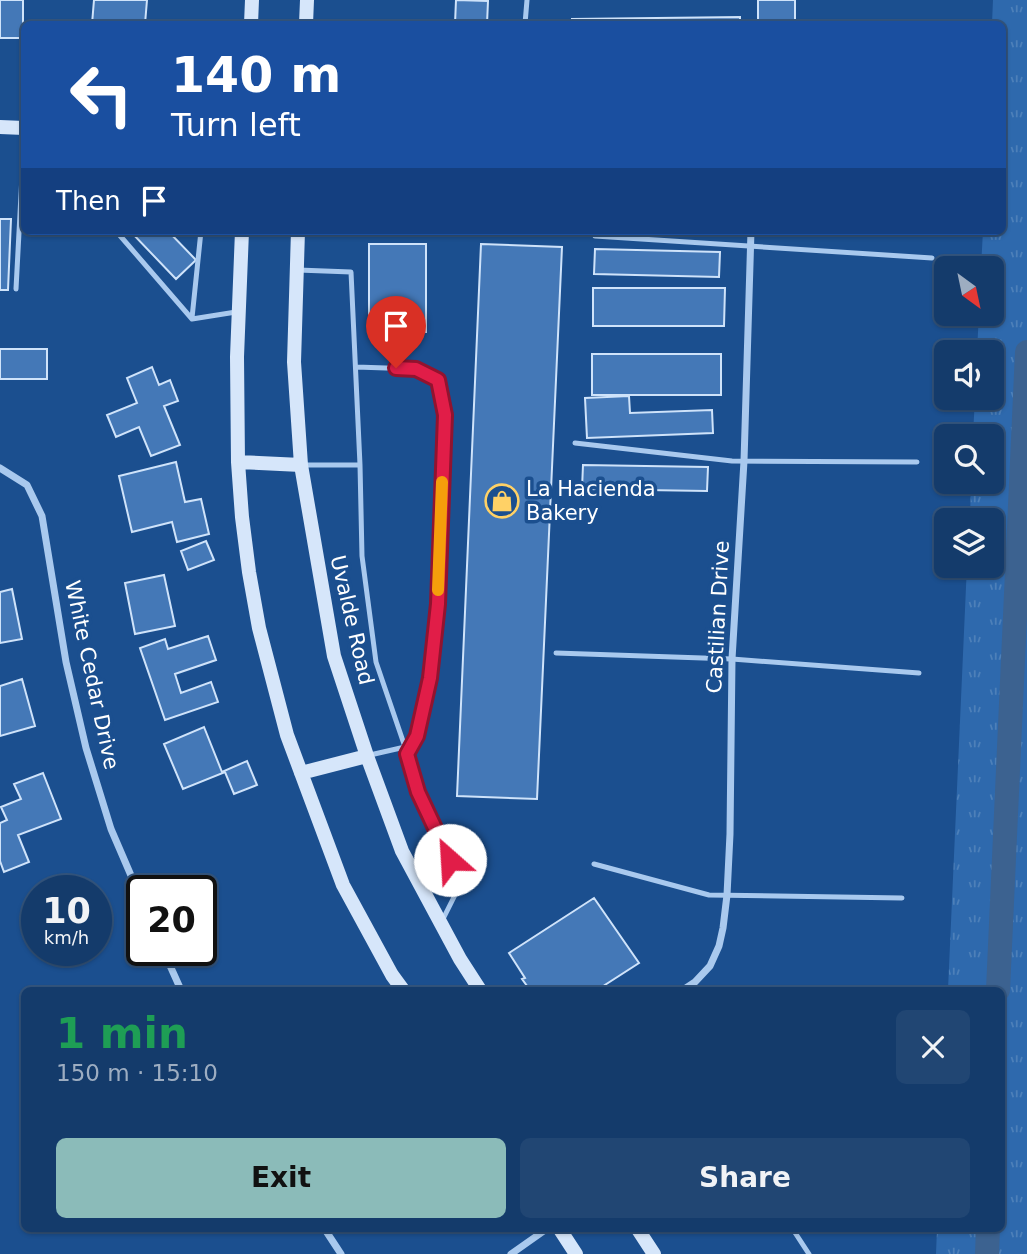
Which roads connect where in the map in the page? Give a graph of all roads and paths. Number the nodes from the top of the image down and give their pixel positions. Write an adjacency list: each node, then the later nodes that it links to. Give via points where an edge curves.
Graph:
1 (252, 0): 4 (main road)
2 (307, 0): 5 (main road)
3 (527, 0): 6 (lane)
4 (251, 21)
5 (306, 21)
6 (526, 21)
7 (0, 127): 8 (main road)
8 (21, 128)
9 (21, 195): 19 (lane)
10 (119, 235): 21 (lane)
11 (201, 235): 21 (lane)
12 (242, 235): 20 (main road)
13 (298, 235): 18 (main road, Uvalde Road)
14 (751, 235): 16 (street, Castilian Drive)
15 (595, 236): 16 (lane)
16 (751, 246): 17 (lane); 24 (street, Castilian Drive)
17 (932, 258)
18 (296, 270): 22 (lane, via 351,271); 27 (main road, Uvalde Road, via 294,362)
19 (16, 289)
20 (239, 312): 21 (lane); 25 (main road)
21 (192, 319)
22 (356, 367): 28 (lane); 34 (lane, via 416,369 438,380 445,415 438,604 430,678 417,736)
23 (575, 443): 24 (lane)
24 (744, 461): 26 (lane); 31 (street, Castilian Drive)
25 (238, 462): 27 (main road); 36 (main road, via 259,628)
26 (917, 462)
27 (301, 465): 28 (lane); 35 (main road, Uvalde Road, via 334,656)
28 (360, 465): 33 (lane, via 362,556 376,662)
29 (0, 468): 38 (street, White Cedar Drive, via 27,485 42,516 66,662 86,748)
30 (556, 653): 31 (lane)
31 (732, 659): 32 (lane); 39 (street, Castilian Drive)
32 (919, 673)
33 (405, 747): 34 (lane); 35 (lane)
34 (407, 754): 41 (lane, via 418,792 461,883)
35 (367, 756): 36 (main road); 41 (main road, Uvalde Road, via 402,851)
36 (301, 773): 44 (main road, via 343,885)
37 (594, 864): 39 (lane, via 709,895)
38 (131, 875)
39 (727, 895): 40 (lane); 46 (street, Castilian Drive, via 719,946 710,966)
40 (902, 898)
41 (441, 924): 45 (main road, Uvalde Road)
42 (170, 966): 43 (street)
43 (180, 987)
44 (401, 987)
45 (478, 987)
46 (688, 987)
47 (327, 1232): 52 (street)
48 (542, 1232): 53 (street)
49 (562, 1232): 54 (main road)
50 (640, 1232): 55 (main road)
51 (795, 1232): 56 (lane)
52 (341, 1254)
53 (511, 1254)
54 (576, 1254)
55 (654, 1254)
56 (809, 1254)

